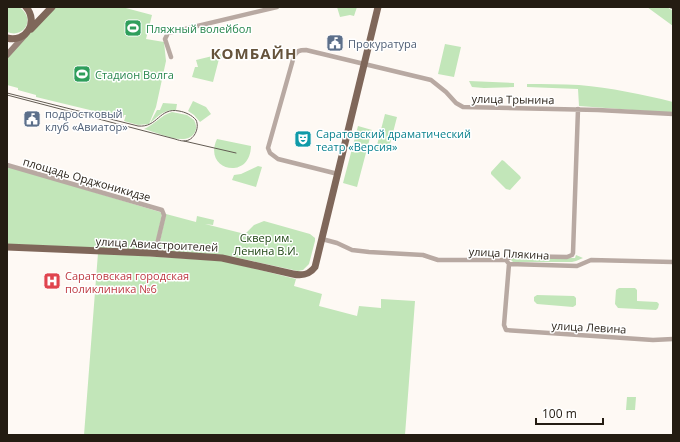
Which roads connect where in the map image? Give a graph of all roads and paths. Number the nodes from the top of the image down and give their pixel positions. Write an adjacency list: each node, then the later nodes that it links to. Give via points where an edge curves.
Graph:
1 (26, 7): 5 (main road, via 32,20)
2 (52, 7): 5 (main road)
3 (277, 7): 8 (street, via 168,33 165,39)
4 (378, 7): 9 (main road)
5 (26, 33): 6 (main road, via 16,38); 7 (main road)
6 (7, 38)
7 (7, 54)
8 (171, 57)
9 (364, 64): 10 (street, улица Трынина, via 431,80 456,104 463,107); 13 (main road); 13 (street, улица Трынина, via 306,50 298,51 294,56 268,148 278,159)
10 (578, 109): 11 (street, улица Трынина); 17 (street, via 573,253 567,257 512,256)
11 (673, 114)
12 (7, 165): 16 (street, площадь Орджоникидзе, via 162,210 164,215)
13 (338, 174): 14 (main road)
14 (322, 239): 16 (main road, улица Авиастроителей, via 314,267 305,275 222,258); 17 (street, улица Плякина, via 352,250 423,255 438,260)
15 (7, 247): 16 (main road, улица Авиастроителей)
16 (155, 254)
17 (507, 262): 18 (street, улица Плякина, via 577,266 591,260); 19 (street, улица Левина, via 504,325 509,331)
18 (673, 262)
19 (673, 339)

